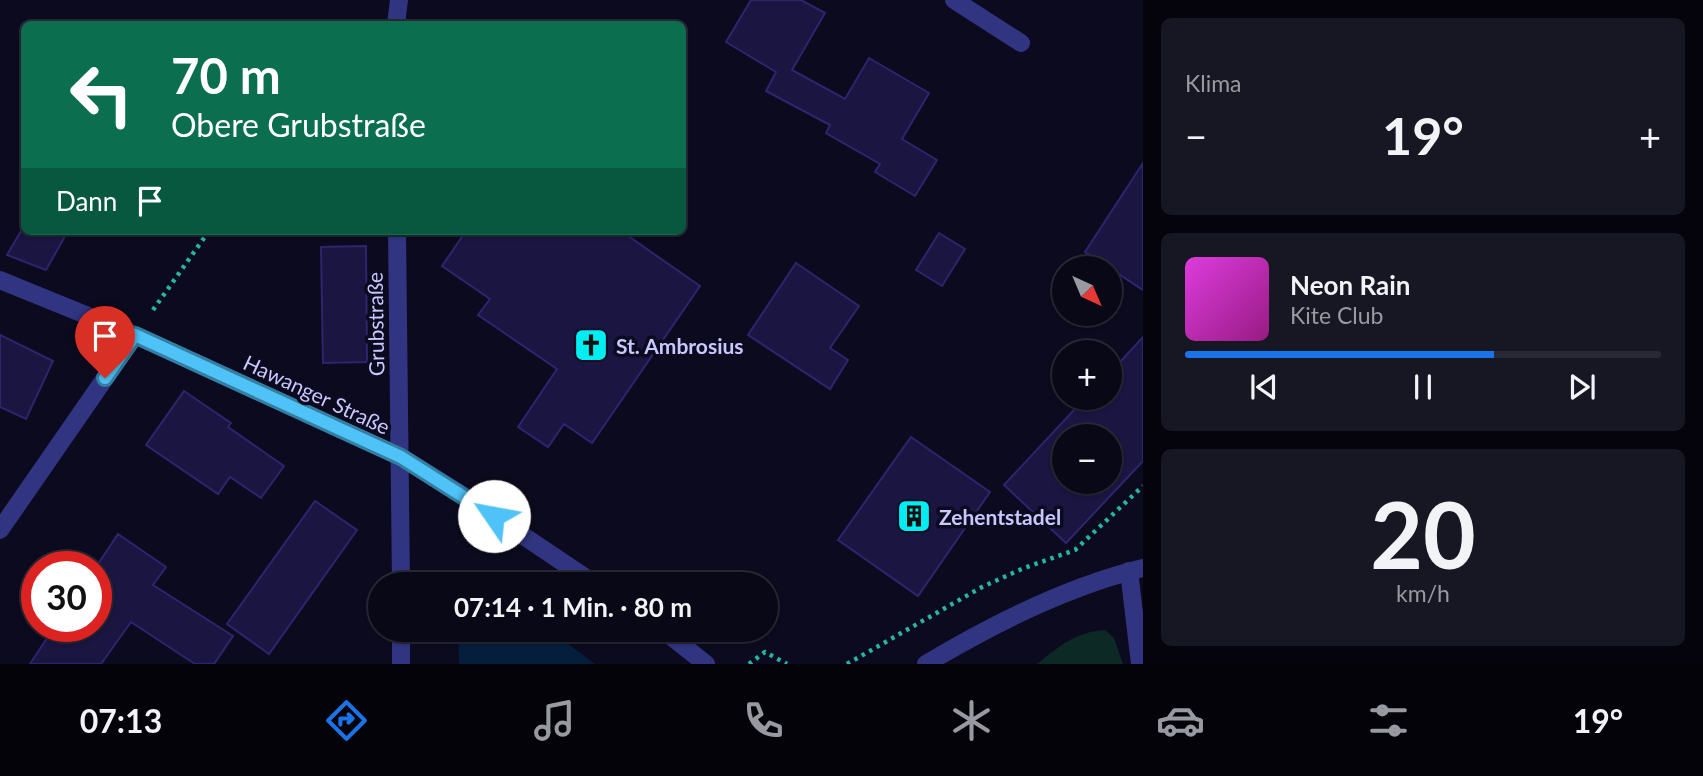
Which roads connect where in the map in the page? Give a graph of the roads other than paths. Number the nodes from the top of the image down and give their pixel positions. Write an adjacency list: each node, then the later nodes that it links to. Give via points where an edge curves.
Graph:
1 (398, 0): 3 (street)
2 (954, 0): 4 (street)
3 (396, 21)
4 (1021, 43)
5 (397, 235): 8 (street, Grubstraße)
6 (0, 280): 7 (street, Hawanger Straße)
7 (135, 335): 8 (street, Hawanger Straße); 9 (street)
8 (401, 457): 11 (street, Grubstraße); 12 (street, Hawanger Straße)
9 (0, 530)
10 (1136, 569): 17 (street, via 1037,606); 18 (street)
11 (401, 572)
12 (577, 572)
13 (401, 642): 15 (street)
14 (678, 642): 16 (street)
15 (401, 664)
16 (706, 664)
17 (926, 664)
18 (1140, 664)

